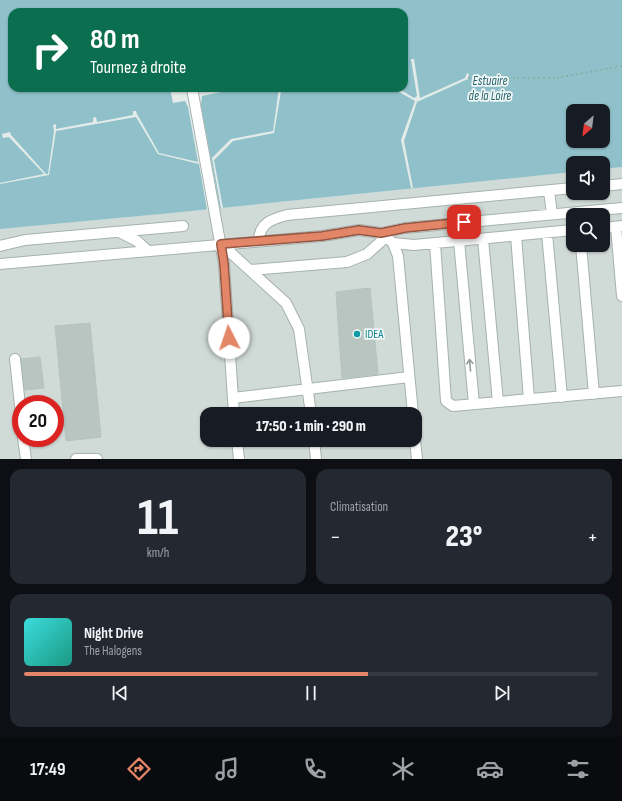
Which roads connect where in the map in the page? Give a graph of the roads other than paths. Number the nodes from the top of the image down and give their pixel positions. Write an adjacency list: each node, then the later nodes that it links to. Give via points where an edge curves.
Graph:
1 (193, 92): 19 (lane)
2 (622, 184): 3 (lane)
3 (610, 185)
4 (566, 189): 5 (lane)
5 (549, 191): 7 (lane); 16 (lane, via 287,215 272,219 264,226 259,234)
6 (622, 208): 7 (lane)
7 (552, 214): 14 (lane, via 405,228)
8 (183, 226): 11 (lane)
9 (619, 226): 25 (lane)
10 (566, 231): 12 (lane)
11 (119, 232): 20 (lane, via 25,240); 21 (lane, via 137,241)
12 (547, 233): 13 (lane); 32 (lane)
13 (516, 236): 15 (lane); 34 (lane)
14 (386, 238): 16 (lane, via 359,230); 18 (lane, via 414,245); 24 (lane, via 367,254 347,262); 27 (lane, via 398,256)
15 (483, 238): 17 (lane); 35 (lane)
16 (259, 241): 19 (lane)
17 (460, 241): 18 (lane); 36 (lane, one-way to 17)
18 (435, 243): 36 (lane, via 446,401 453,406)
19 (221, 244): 21 (lane); 24 (lane); 33 (lane)
20 (0, 246)
21 (148, 251): 23 (lane)
22 (582, 252): 30 (lane)
23 (0, 264)
24 (250, 270): 28 (lane, via 286,303 299,329)
25 (622, 296)
26 (15, 359): 31 (lane)
27 (409, 377): 28 (lane); 39 (lane)
28 (308, 389): 33 (lane); 38 (lane)
29 (622, 392): 30 (lane)
30 (594, 394): 32 (lane)
31 (19, 395)
32 (562, 397): 34 (lane)
33 (233, 398): 37 (lane)
34 (529, 399): 35 (lane)
35 (498, 402): 36 (lane)
36 (474, 404)
37 (234, 407)
38 (310, 407)
39 (411, 407)
40 (24, 447): 44 (lane)
41 (237, 447): 47 (lane)
42 (315, 447): 48 (lane)
43 (416, 447): 49 (lane)
44 (26, 459)
45 (76, 459): 46 (lane)
46 (98, 459)
47 (238, 459)
48 (316, 459)
49 (417, 459)

